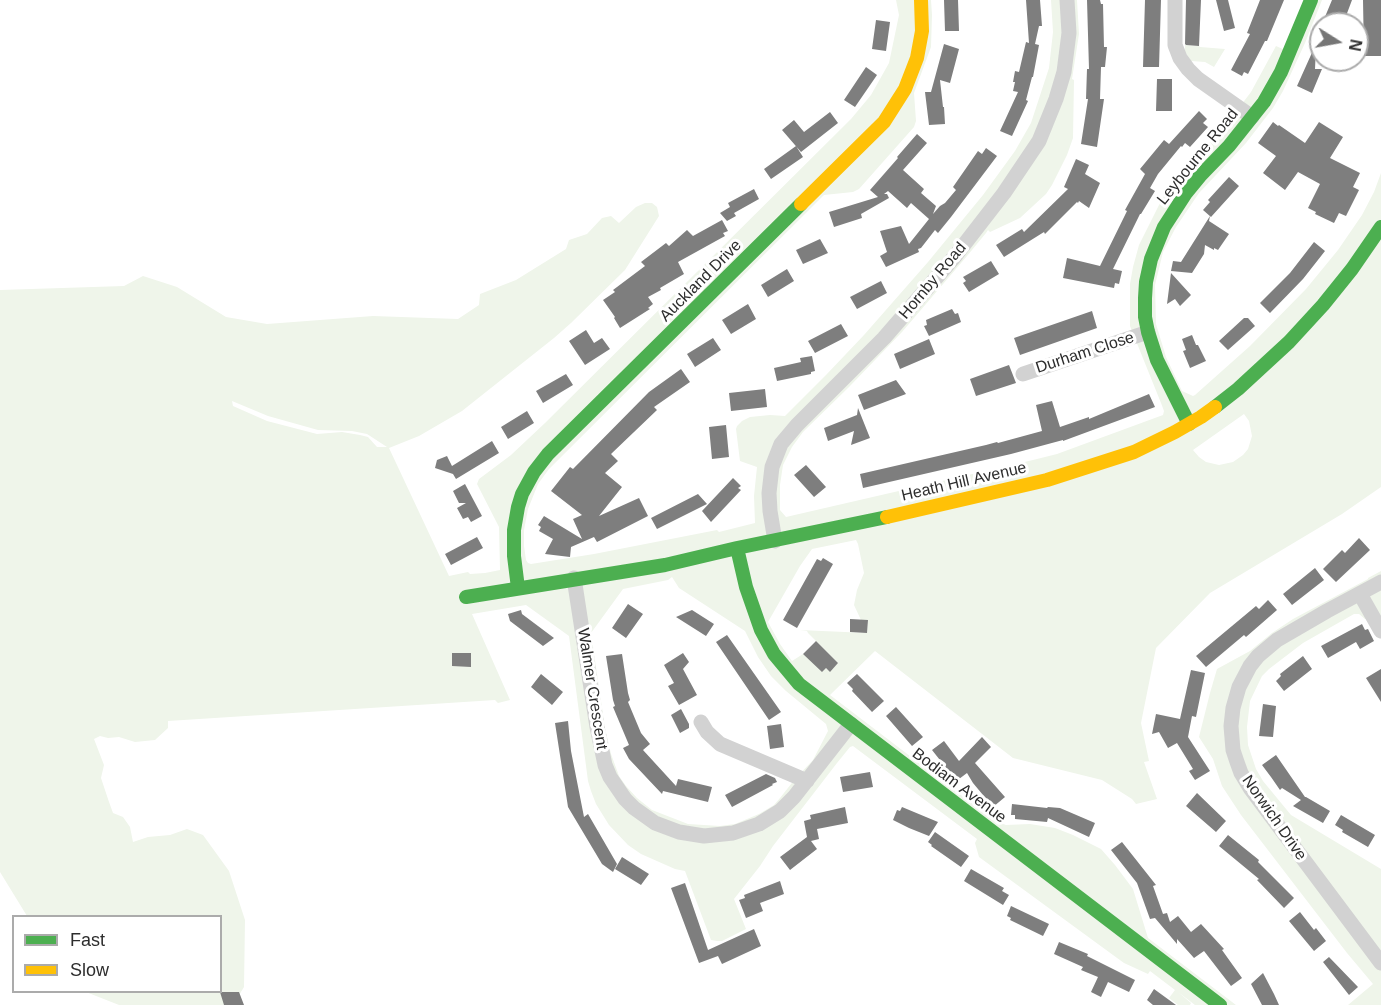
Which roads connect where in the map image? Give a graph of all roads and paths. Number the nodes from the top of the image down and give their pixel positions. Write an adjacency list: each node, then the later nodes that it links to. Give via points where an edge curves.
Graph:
1 (921, 0): 14 (street, Auckland Drive, via 922,31 917,57 905,89 884,122 534,472 522,495 514,525)
2 (1068, 0): 10 (street, Hornby Road, via 1064,72 1039,141 956,255 884,338 785,438 774,459 770,479 770,511)
3 (1175, 0): 5 (street, via 1175,45 1180,58 1198,79)
4 (1311, 0): 5 (street, Leybourne Road, via 1281,72)
5 (1252, 117): 7 (street, Leybourne Road, via 1186,193 1159,238 1146,282)
6 (1381, 227): 9 (street, Heath Hill Avenue, via 1306,324 1238,389)
7 (1148, 332): 8 (street, Durham Close); 9 (street, Leybourne Road, via 1157,360)
8 (1023, 374)
9 (1189, 424): 10 (street, Heath Hill Avenue, via 1134,452 1047,480)
10 (776, 541): 11 (street, Heath Hill Avenue)
11 (737, 548): 12 (street, Heath Hill Avenue, via 665,565); 19 (street, Bodiam Avenue, via 752,607 774,654 799,684)
12 (574, 578): 14 (street, Heath Hill Avenue); 20 (street, Walmer Crescent, via 602,753 610,777 634,808 655,823 679,832 704,836 733,833 774,816)
13 (1381, 582): 15 (street, Norwich Drive)
14 (518, 588): 16 (street, Heath Hill Avenue)
15 (1360, 594): 17 (street); 21 (street, Norwich Drive, via 1277,640 1258,656 1239,687 1233,708 1232,738 1237,762 1250,788)
16 (466, 597)
17 (1381, 631)
18 (701, 722): 20 (street, via 720,744)
19 (851, 724): 20 (street, Walmer Crescent); 22 (street, Bodiam Avenue)
20 (807, 781)
21 (1381, 963)
22 (1220, 1005)

